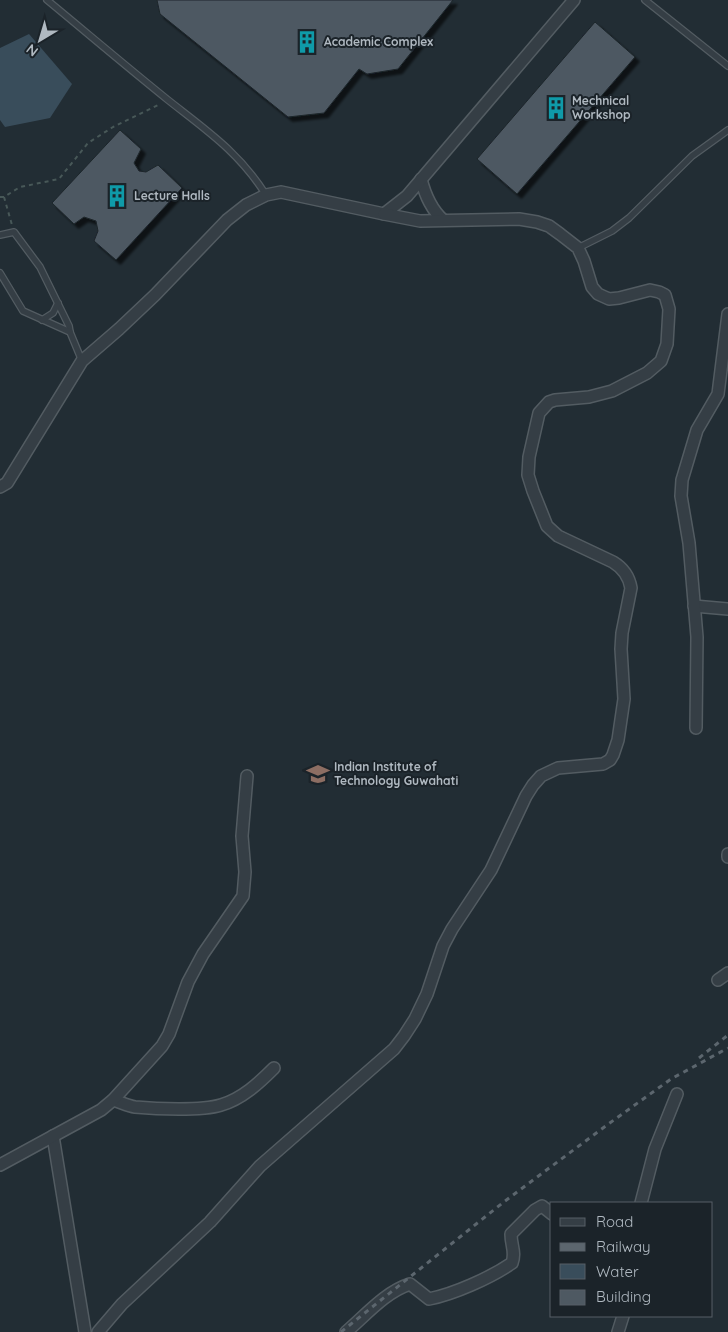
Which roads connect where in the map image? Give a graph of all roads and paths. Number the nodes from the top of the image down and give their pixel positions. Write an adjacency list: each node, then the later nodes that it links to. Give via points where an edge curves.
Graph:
1 (47, 0): 5 (lane)
2 (574, 0): 7 (street)
3 (644, 0): 4 (lane)
4 (728, 66)
5 (168, 100): 8 (lane, via 216,136 253,174); 9 (path, via 88,143 59,179 20,187)
6 (728, 130): 14 (lane, via 692,156 629,218 612,231)
7 (421, 179): 10 (street, via 407,196); 11 (street, via 432,207)
8 (266, 195): 10 (street, via 281,192); 20 (street, via 227,220 155,295)
9 (2, 197): 12 (path)
10 (384, 214): 11 (street, via 420,221)
11 (443, 220): 14 (street, via 528,220 549,226)
12 (14, 232): 13 (lane); 16 (lane, via 40,266)
13 (0, 235)
14 (578, 248): 35 (street, via 592,287 598,294 609,299 650,290 665,295 669,309 667,344 661,361 629,382 598,395 549,402 539,413 529,457 528,475 532,491 547,526 558,536 621,567 630,581 621,649 624,699 616,749 604,764 558,768 541,776 526,796 491,870 452,929 426,994 394,1049 260,1166 210,1222 122,1304)
15 (0, 273): 18 (lane, via 23,311)
16 (58, 303): 18 (lane, via 53,313); 19 (lane)
17 (728, 314): 22 (street, via 718,394 697,430 682,480 681,496)
18 (42, 320): 19 (lane)
19 (70, 332): 20 (lane)
20 (82, 361): 21 (street, via 8,483)
21 (0, 487)
22 (694, 606): 23 (street); 24 (street)
23 (728, 609)
24 (696, 728)
25 (247, 776): 28 (street, via 242,836 243,896 188,982 162,1046)
26 (274, 1068): 28 (street, via 258,1084 221,1105 199,1109 134,1107)
27 (677, 1094): 31 (street, via 655,1149)
28 (113, 1100): 29 (street)
29 (53, 1136): 30 (street); 34 (street)
30 (0, 1165)
31 (641, 1202)
32 (550, 1212): 36 (street, via 542,1206 511,1234 515,1255 512,1264 503,1270 444,1296 429,1299 410,1284 403,1286)
33 (624, 1317): 37 (street)
34 (85, 1332)
35 (98, 1332)
36 (346, 1332)
37 (618, 1332)

